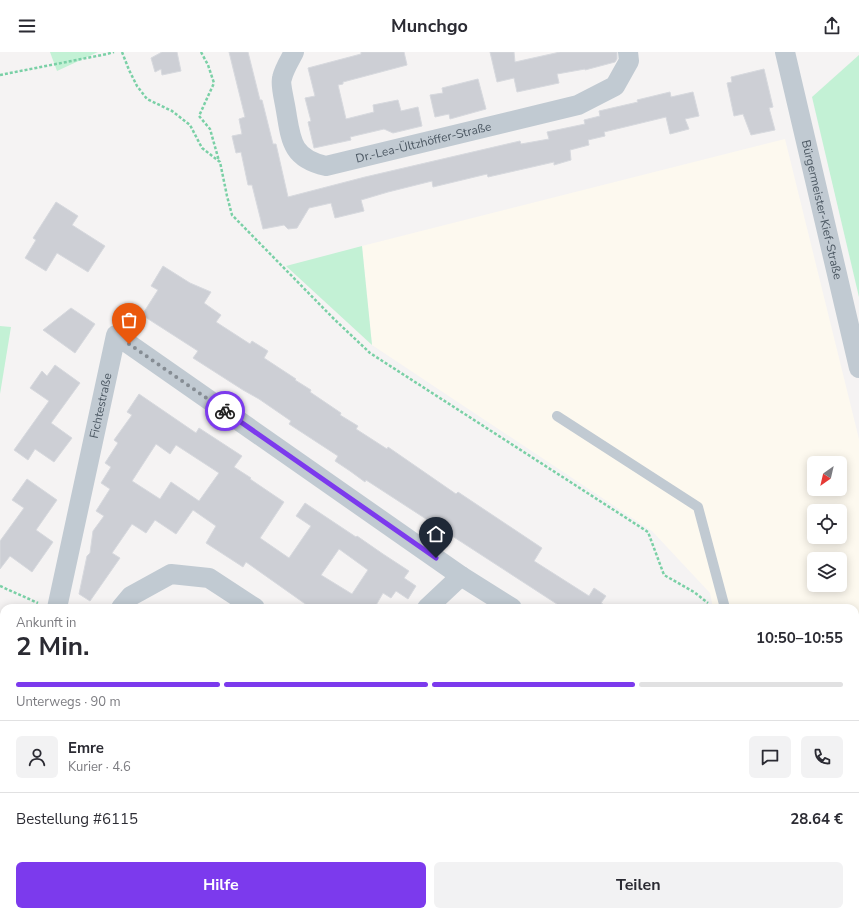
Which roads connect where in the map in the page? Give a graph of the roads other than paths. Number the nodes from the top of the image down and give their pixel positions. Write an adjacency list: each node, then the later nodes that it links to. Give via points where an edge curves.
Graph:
1 (294, 52): 2 (street, Dr.-Lea-Ültzhöffer-Straße, via 281,79 291,141 297,152 306,159 326,166 578,105 615,86 629,61)
2 (628, 52)
3 (785, 52): 4 (street, Bürgermeister-Kief-Straße)
4 (859, 368)
5 (557, 416): 12 (lane, via 698,507)
6 (462, 576): 7 (street, Fichtestraße, via 116,335); 10 (street); 11 (street, Fichtestraße)
7 (49, 604)
8 (124, 604): 9 (street, via 131,596 171,574 209,578)
9 (249, 604)
10 (432, 604)
11 (506, 604)
12 (724, 604)

